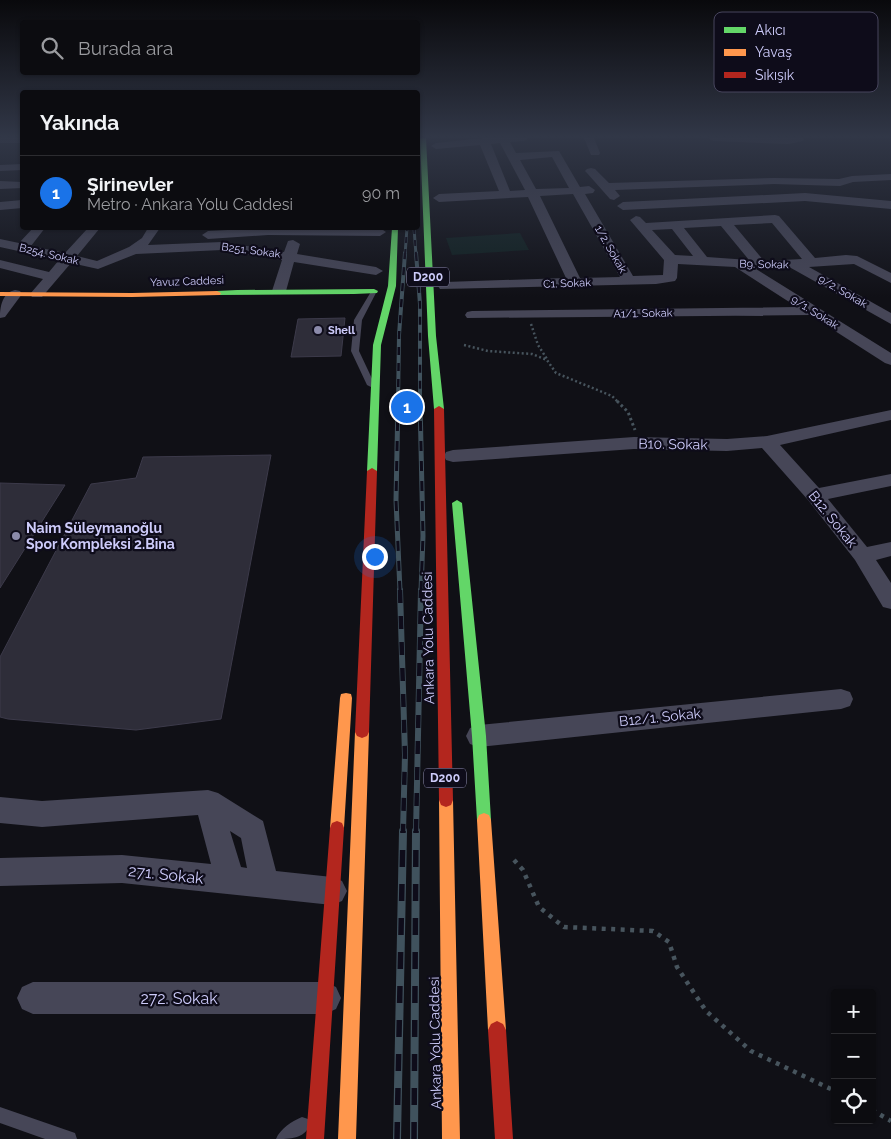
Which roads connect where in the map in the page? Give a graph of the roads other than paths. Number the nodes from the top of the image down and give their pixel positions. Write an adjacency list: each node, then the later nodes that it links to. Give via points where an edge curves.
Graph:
1 (425, 191): 63 (main road, Ankara Yolu Caddesi / D200)
2 (504, 191): 9 (street)
3 (532, 191): 8 (street)
4 (576, 191): 8 (street)
5 (578, 191): 47 (street, 1/2. Sokak)
6 (609, 191): 15 (street)
7 (820, 191): 11 (street)
8 (534, 194): 9 (street); 48 (street)
9 (506, 195): 10 (street)
10 (440, 198)
11 (823, 198): 13 (street); 15 (street)
12 (20, 204): 14 (street)
13 (891, 205)
14 (0, 206)
15 (623, 206): 18 (street)
16 (725, 222): 17 (street); 38 (street, via 775,220); 43 (street)
17 (675, 225): 18 (street); 37 (street)
18 (642, 227): 35 (street)
19 (38, 230): 31 (street)
20 (92, 230): 34 (street)
21 (153, 230): 29 (street)
22 (252, 230): 27 (street)
23 (298, 230): 33 (street)
24 (326, 230): 36 (street)
25 (337, 230): 28 (street)
26 (395, 230): 59 (main road, D200, via 392,286)
27 (207, 231): 29 (street)
28 (380, 234)
29 (147, 240): 32 (street)
30 (0, 243): 31 (street, B254. Sokak)
31 (22, 248): 34 (street, B254. Sokak)
32 (134, 250): 33 (street, B251. Sokak, via 222,246); 42 (street, B251. Sokak)
33 (290, 255): 36 (street, B251. Sokak); 50 (street)
34 (69, 259): 42 (street, B254. Sokak); 45 (street)
35 (670, 260): 37 (street, B9. Sokak); 47 (street, C1. Sokak, via 670,278)
36 (319, 261): 44 (street, B251. Sokak)
37 (704, 262): 40 (street, B9. Sokak)
38 (811, 262): 41 (street, B9. Sokak); 46 (street, B9. Sokak, via 857,260)
39 (0, 264): 45 (street)
40 (739, 264): 43 (street, B9. Sokak); 55 (street, 9/1. Sokak)
41 (794, 264): 43 (street, B9. Sokak); 58 (street, 9/2. Sokak)
42 (98, 265)
43 (760, 265)
44 (377, 266): 51 (main road)
45 (52, 277): 54 (street)
46 (891, 278)
47 (629, 281): 48 (street, C1. Sokak)
48 (575, 283): 49 (street, C1. Sokak)
49 (445, 286)
50 (278, 291): 51 (main road, Yavuz Caddesi, via 320,294); 54 (main road, Yavuz Caddesi)
51 (374, 291): 59 (main road); 62 (lane, via 358,320 356,351)
52 (0, 294): 53 (main road, Yavuz Caddesi)
53 (16, 294): 54 (main road, Yavuz Caddesi); 56 (street)
54 (37, 294)
55 (814, 311): 57 (street, A1/1. Sokak); 60 (street, 9/1. Sokak)
56 (0, 314)
57 (472, 315)
58 (891, 319)
59 (377, 344): 62 (main road, D200)
60 (891, 360)
61 (447, 367): 63 (main road)
62 (375, 394): 68 (main road, D200)
63 (439, 402): 65 (main road, Ankara Yolu Caddesi / D200)
64 (891, 415): 66 (street, B10. Sokak)
65 (440, 416): 67 (main road); 93 (main road, Ankara Yolu Caddesi / D200)
66 (768, 442): 67 (street, B10. Sokak, via 727,445 634,443); 71 (street, B12. Sokak)
67 (453, 461)
68 (373, 466): 73 (main road, via 361,503); 92 (main road, D200)
69 (891, 480): 71 (street)
70 (456, 494): 78 (main road)
71 (815, 495): 74 (street, B12. Sokak)
72 (891, 549): 74 (street)
73 (357, 553)
74 (862, 555): 75 (street, B12. Sokak)
75 (891, 601)
76 (347, 682): 84 (main road)
77 (841, 699): 78 (street, B12/1. Sokak)
78 (479, 736): 94 (main road)
79 (208, 802): 80 (street, via 42,814); 82 (street); 83 (street, via 253,830)
80 (0, 810)
81 (0, 872): 82 (street, 271. Sokak, via 122,869)
82 (230, 880): 83 (street, 271. Sokak)
83 (265, 884): 84 (street, 271. Sokak)
84 (332, 891): 86 (main road)
85 (32, 998): 86 (street, 272. Sokak)
86 (325, 998): 88 (main road)
87 (0, 1114): 89 (lane)
88 (317, 1114): 90 (lane); 91 (main road)
89 (70, 1139)
90 (284, 1139)
91 (315, 1139)
92 (347, 1139)
93 (451, 1139)
94 (504, 1139)

